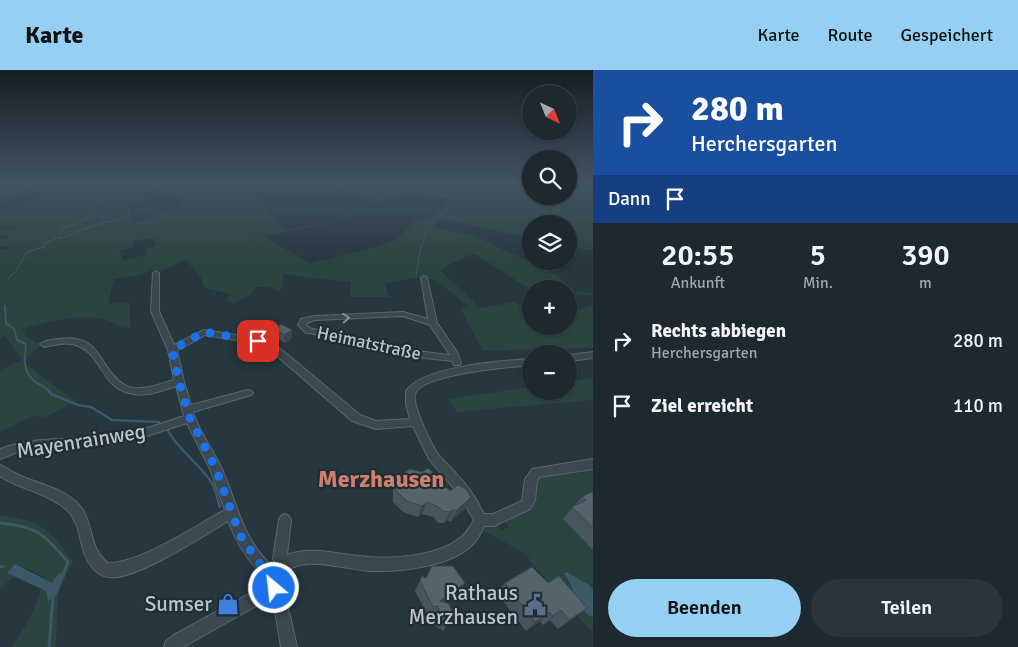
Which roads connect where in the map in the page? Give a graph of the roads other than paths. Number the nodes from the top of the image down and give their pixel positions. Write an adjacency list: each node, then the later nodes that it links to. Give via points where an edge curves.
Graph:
1 (156, 273): 5 (street, via 155,311)
2 (424, 278): 3 (street)
3 (433, 323): 8 (street); 8 (street, Heimatstraße, one-way to 3, via 416,354 383,344 309,331 302,325 307,319 315,318 404,314)
4 (44, 344): 11 (street, via 68,340 84,343 111,377 126,389 135,391)
5 (172, 350): 11 (street); 14 (street, via 204,332 258,341 285,356 356,418 376,424)
6 (593, 355): 7 (street)
7 (577, 357)
8 (455, 358): 10 (street)
9 (522, 363): 10 (street)
10 (458, 370): 14 (street, via 417,384 411,391)
11 (179, 382): 13 (street)
12 (248, 393): 13 (street, Mayenrainweg)
13 (189, 414): 15 (street, Mayenrainweg, via 132,436 103,441 38,443); 18 (street, via 216,469)
14 (417, 422): 20 (street, via 433,456 464,492)
15 (0, 454)
16 (593, 464): 20 (street, via 536,473 531,479 526,505 494,520)
17 (0, 470): 18 (street, Mayenrainweg, via 70,504 83,521 92,555 99,566 109,571 137,564)
18 (232, 512): 21 (street, via 249,550)
19 (285, 520): 21 (street)
20 (480, 520): 21 (street, via 465,542 437,556 393,564 323,558 292,560)
21 (276, 575): 22 (street); 23 (street)
22 (172, 647)
23 (289, 647)

